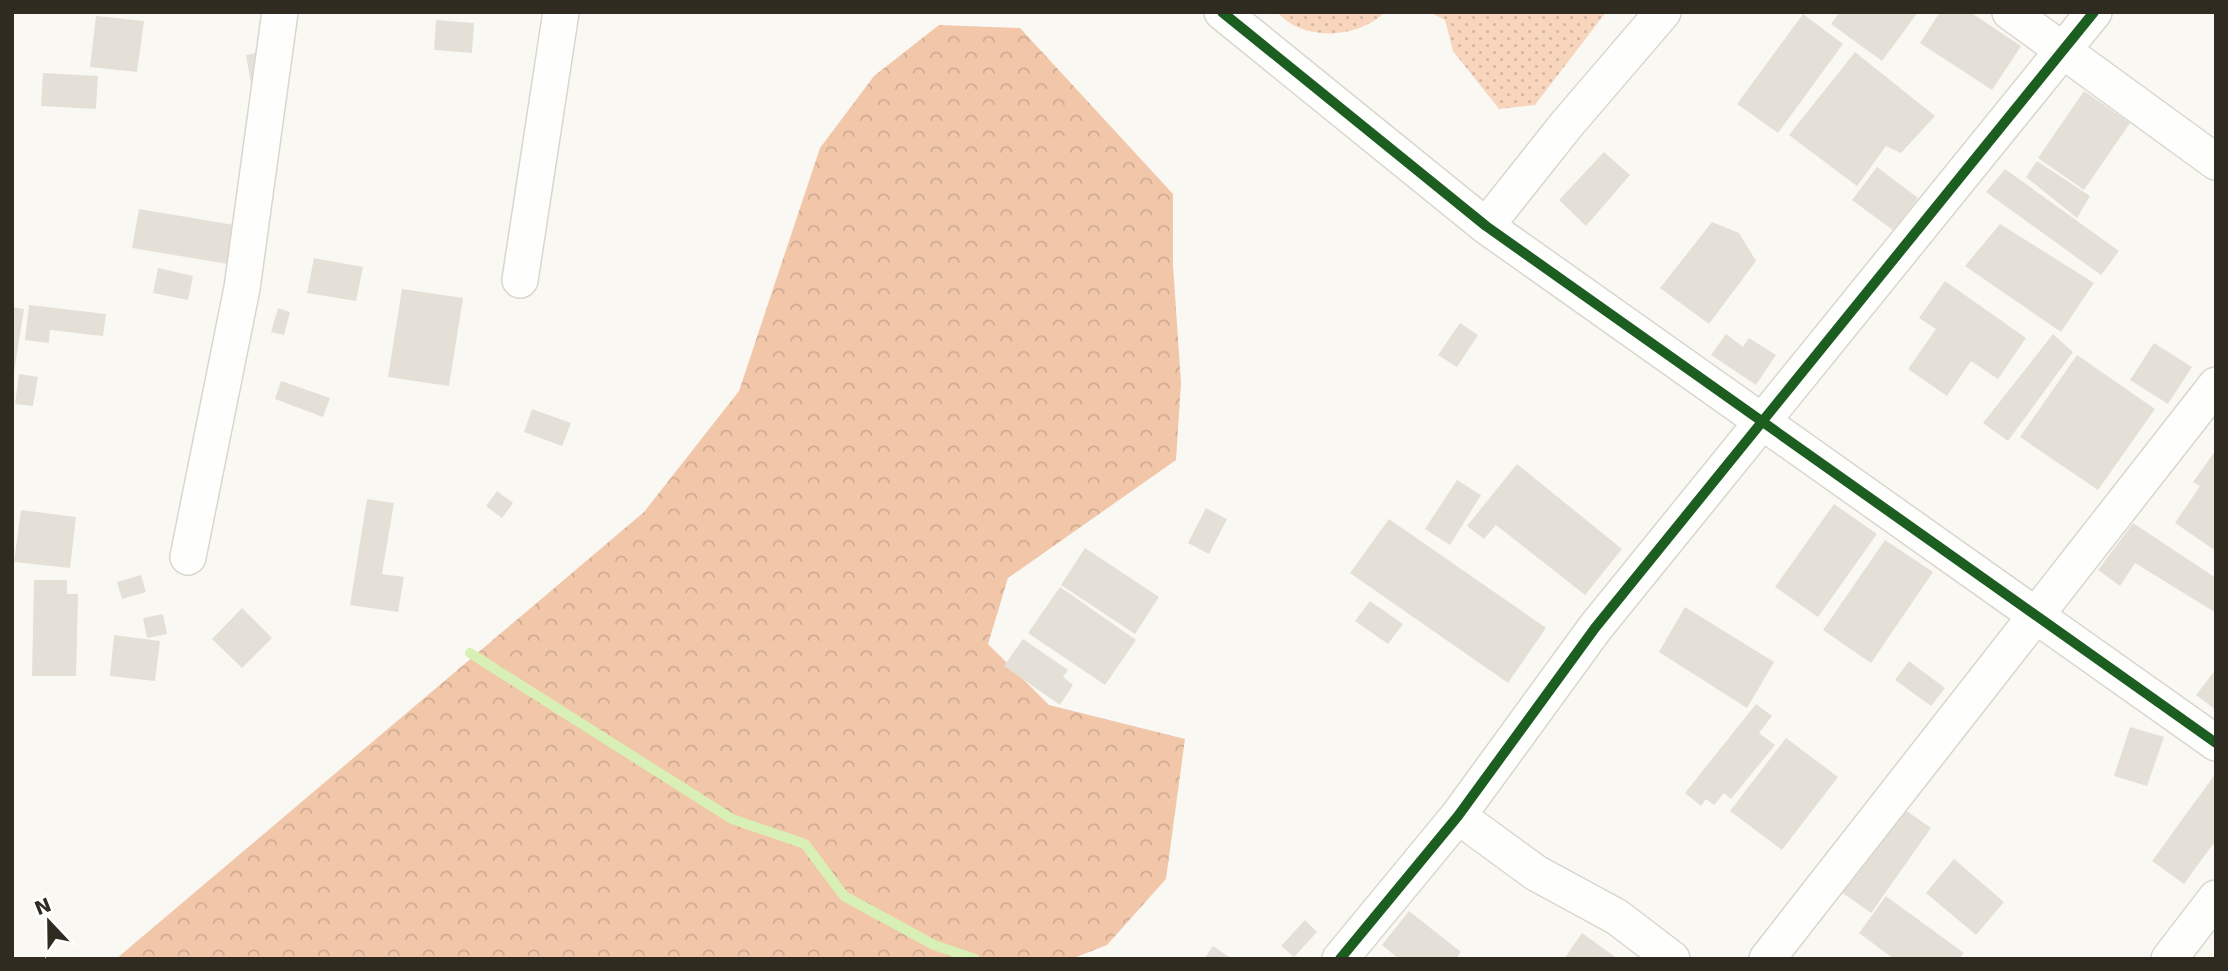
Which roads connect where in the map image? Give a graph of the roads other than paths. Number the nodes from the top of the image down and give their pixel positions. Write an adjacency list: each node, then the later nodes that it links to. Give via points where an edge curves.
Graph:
1 (280, 12): 13 (street, via 242,288)
2 (561, 12): 10 (street)
3 (1222, 12): 9 (street)
4 (1662, 12): 9 (street)
5 (2010, 12): 7 (street)
6 (2094, 12): 7 (street)
7 (2064, 51): 8 (street); 12 (street)
8 (2216, 162)
9 (1486, 226): 12 (street)
10 (520, 280)
11 (2216, 386): 14 (street)
12 (1764, 422): 14 (street); 16 (street, via 1595,628)
13 (188, 558)
14 (2035, 614): 15 (street); 20 (street)
15 (2216, 743)
16 (1458, 816): 18 (street); 19 (street, via 1536,873 1617,917)
17 (2216, 898): 21 (street)
18 (1340, 959)
19 (1672, 959)
20 (1768, 959)
21 (2169, 959)

